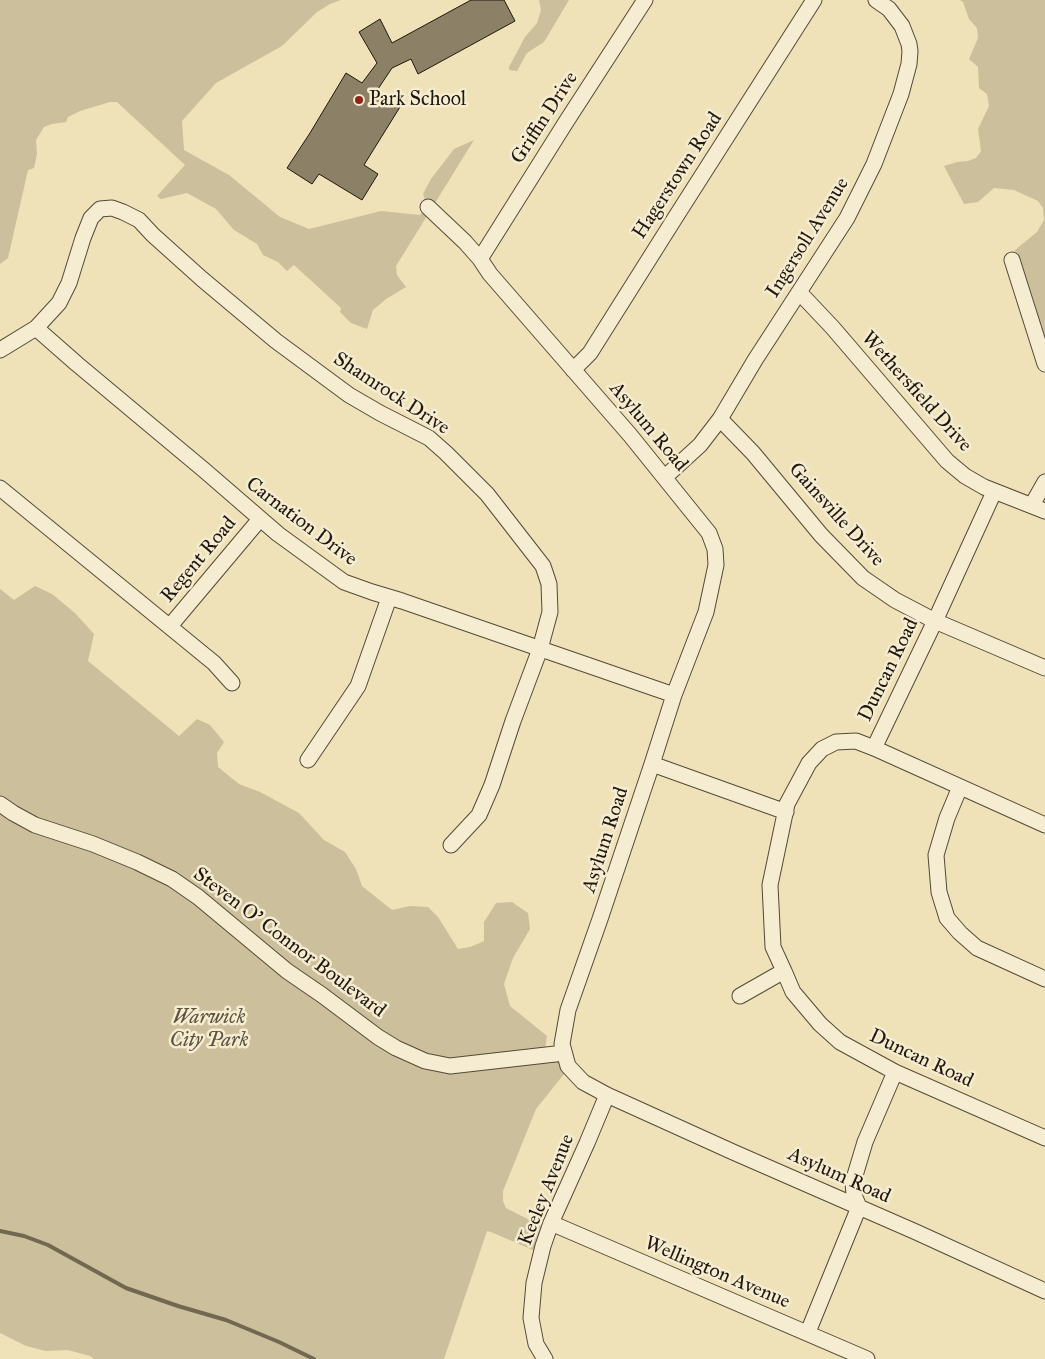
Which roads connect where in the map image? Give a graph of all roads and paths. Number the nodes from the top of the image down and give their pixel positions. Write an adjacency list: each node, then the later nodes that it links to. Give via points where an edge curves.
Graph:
1 (646, 0): 5 (street, Griffin Drive)
2 (814, 0): 11 (street, Hagerstown Road, via 590,353)
3 (876, 0): 7 (street, Ingersoll Avenue, via 896,17 909,44 901,94 882,147 858,198)
4 (428, 207): 5 (street, Asylum Road)
5 (480, 259): 11 (street, Asylum Road)
6 (1012, 260): 10 (street)
7 (799, 292): 12 (street, Ingersoll Avenue); 16 (street, Wethersfield Drive, via 947,461)
8 (36, 328): 9 (street, Shamrock Drive); 18 (street, Carnation Drive); 22 (street, Shamrock Drive, via 59,303 69,283 91,218 100,209 112,208 139,220 202,279 276,341 349,395 428,438 487,494 543,566 549,584 550,612)
9 (0, 350)
10 (1045, 364)
11 (573, 370): 13 (street, Asylum Road)
12 (720, 419): 13 (street, Ingersoll Avenue, via 700,445); 20 (street, Gainsville Drive, via 754,453 855,571 883,592)
13 (665, 477): 25 (street, Asylum Road, via 709,533 716,565 706,612)
14 (1045, 482): 17 (street)
15 (0, 488): 21 (street)
16 (994, 492): 17 (street, Wethersfield Drive); 20 (street, Duncan Road)
17 (1039, 508)
18 (260, 518): 19 (street, Carnation Drive, via 344,582); 21 (street, Regent Road)
19 (389, 598): 22 (street, Carnation Drive); 27 (street, via 358,686)
20 (935, 621): 23 (street, Gainsville Drive); 26 (street, Duncan Road)
21 (170, 626): 24 (street, via 214,663)
22 (540, 649): 25 (street, Carnation Drive); 33 (street, Shamrock Drive, via 479,814)
23 (1045, 668)
24 (232, 684)
25 (674, 695): 28 (street, Asylum Road)
26 (874, 748): 29 (street); 31 (street, Duncan Road, via 856,741 836,742 822,749 809,763)
27 (308, 760)
28 (652, 764): 31 (street); 37 (street, Asylum Road, via 568,1010 562,1044)
29 (960, 787): 32 (street); 35 (street, via 936,855 939,892 947,918 977,948)
30 (0, 804): 37 (street, Steven O' Connor Boulevard, via 35,825 93,844 172,879 287,971 378,1037 425,1061 450,1066)
31 (786, 812): 34 (street, Duncan Road, via 770,885 773,947)
32 (1045, 825)
33 (451, 845)
34 (784, 971): 36 (street); 38 (street, Duncan Road, via 794,992 820,1024 840,1042)
35 (1045, 979)
36 (740, 996)
37 (564, 1053): 39 (street, Asylum Road, via 568,1066 583,1082)
38 (895, 1072): 40 (street, Duncan Road); 41 (street, via 865,1142 853,1182)
39 (607, 1095): 41 (street, Asylum Road); 42 (street, Keeley Avenue)
40 (1045, 1138)
41 (859, 1207): 43 (street, Asylum Road); 44 (street)
42 (551, 1223): 44 (street, Wellington Avenue); 45 (street, Keeley Avenue, via 534,1282 531,1318 536,1344)
43 (1045, 1291)
44 (808, 1332): 46 (street, Wellington Avenue)
45 (546, 1359)
46 (867, 1359)

